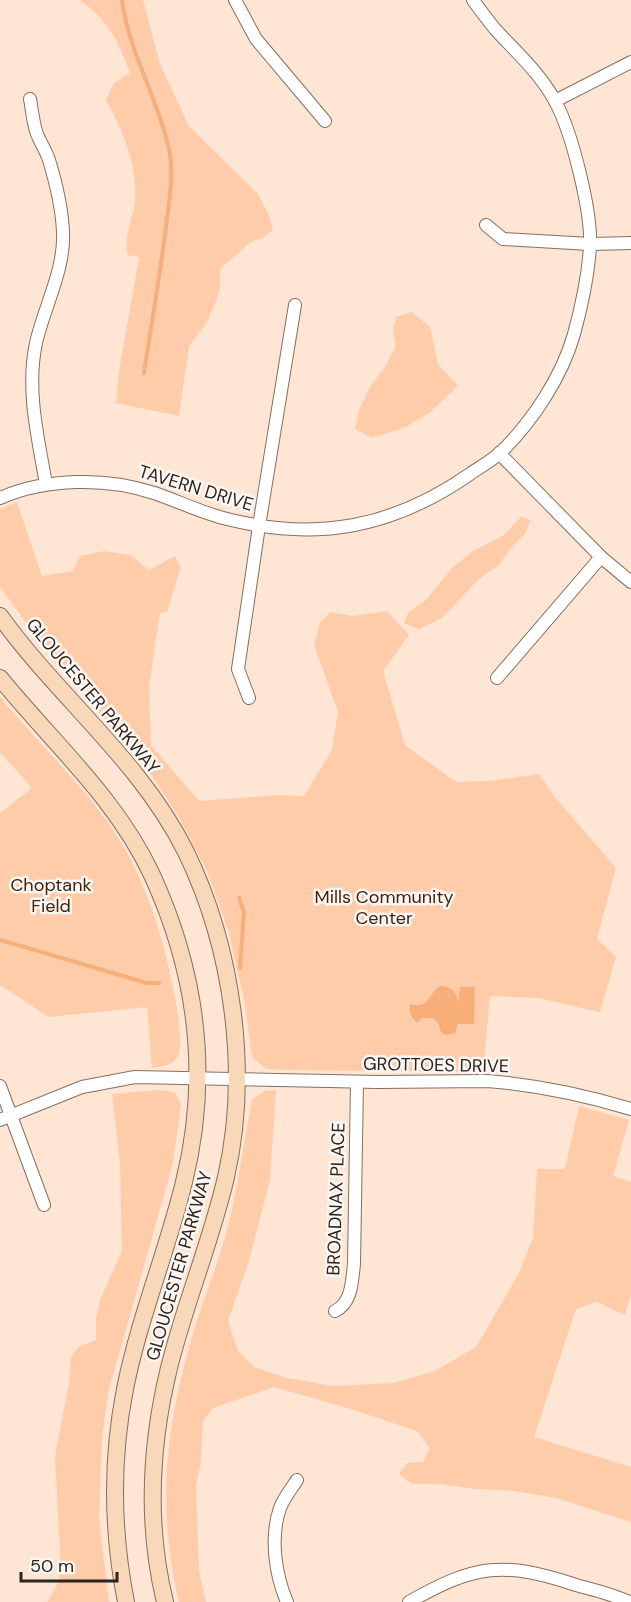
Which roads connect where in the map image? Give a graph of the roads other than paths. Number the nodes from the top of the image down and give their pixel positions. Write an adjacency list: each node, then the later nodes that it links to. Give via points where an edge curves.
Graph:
1 (235, 0): 6 (street, via 256,39)
2 (473, 0): 5 (street, TAVERN DRIVE)
3 (631, 62): 5 (street)
4 (30, 99): 12 (street, via 36,131 56,187 63,233 59,268 35,347 32,382)
5 (555, 101): 9 (street, TAVERN DRIVE, via 580,172)
6 (325, 121)
7 (486, 225): 9 (street, via 503,239)
8 (631, 243): 9 (street)
9 (590, 244): 11 (street, TAVERN DRIVE, via 586,289 560,371 532,416)
10 (295, 305): 14 (street)
11 (499, 453): 14 (street, TAVERN DRIVE, via 432,498 372,522 330,529); 15 (street)
12 (46, 484): 13 (street, TAVERN DRIVE); 14 (street, TAVERN DRIVE, via 130,487 225,519)
13 (0, 498)
14 (259, 526): 20 (street, via 238,669)
15 (601, 557): 16 (street); 19 (street)
16 (631, 582)
17 (0, 616): 22 (main road, GLOUCESTER PARKWAY, via 125,760 186,852 210,912 230,993)
18 (0, 678): 21 (main road, GLOUCESTER PARKWAY, via 86,776 122,823 151,873 189,983 196,1026)
19 (497, 678)
20 (249, 698)
21 (197, 1078): 22 (street, GROTTOES DRIVE); 26 (street, GROTTOES DRIVE, via 116,1080 82,1087); 30 (main road, GLOUCESTER PARKWAY, via 193,1138 184,1182 125,1387 119,1426 115,1526)
22 (237, 1080): 23 (street, GROTTOES DRIVE); 31 (main road, GLOUCESTER PARKWAY, via 226,1175 170,1366 154,1446 153,1525)
23 (357, 1082): 25 (street, GROTTOES DRIVE, via 520,1084); 28 (street, BROADNAX PLACE, via 354,1264 347,1300)
24 (0, 1086): 26 (street)
25 (631, 1109)
26 (6, 1117): 27 (street)
27 (44, 1205)
28 (335, 1311)
29 (297, 1479): 32 (street, via 280,1508 276,1527 277,1568)
30 (126, 1602)
31 (165, 1602)
32 (287, 1602)
33 (409, 1602): 34 (street, via 453,1579 501,1569 554,1578)
34 (629, 1602)

